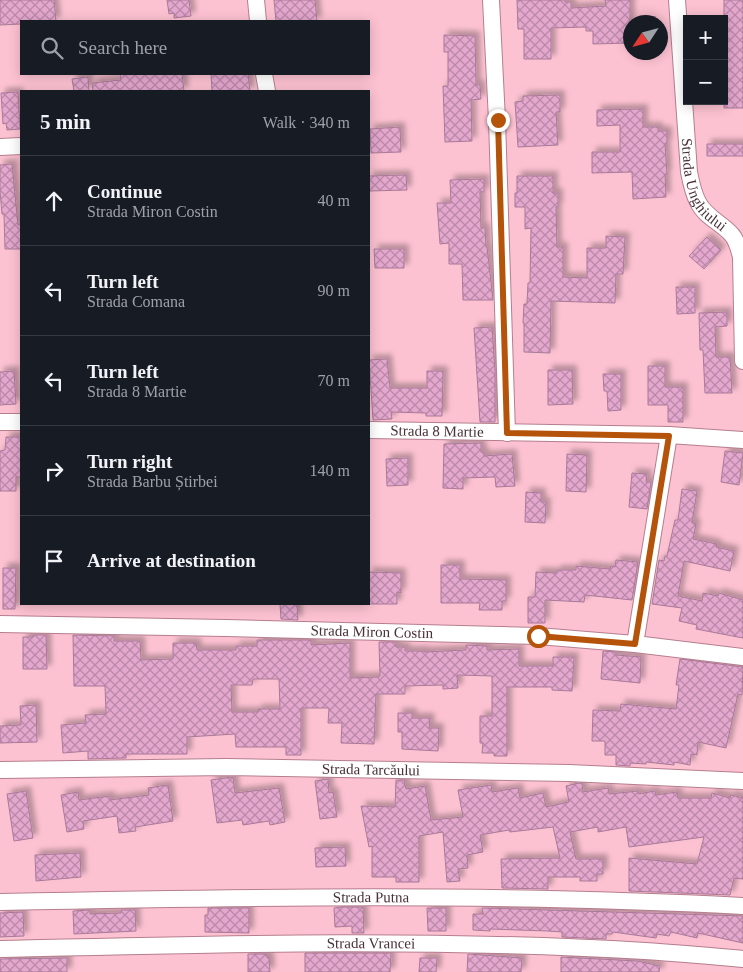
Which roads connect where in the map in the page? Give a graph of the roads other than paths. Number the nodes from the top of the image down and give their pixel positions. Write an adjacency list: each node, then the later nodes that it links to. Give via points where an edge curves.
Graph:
1 (256, 0): 4 (street)
2 (491, 0): 13 (street, via 498,120)
3 (677, 0): 9 (street, Strada Unghiului, via 692,190 698,204 733,236 738,246 741,257)
4 (258, 20)
5 (264, 75): 6 (street)
6 (266, 90)
7 (20, 146): 8 (street)
8 (0, 147)
9 (743, 360)
10 (0, 422): 11 (street)
11 (20, 422)
12 (370, 430): 13 (street, Strada 8 Martie)
13 (507, 433): 14 (street, Strada 8 Martie)
14 (669, 436): 15 (street, Strada 8 Martie); 17 (street)
15 (743, 440)
16 (0, 624): 17 (street, Strada Miron Costin, via 538,636)
17 (635, 644): 18 (street, Strada Miron Costin)
18 (743, 657)
19 (0, 770): 20 (street, Strada Tarcăului, via 237,767 569,773)
20 (743, 781)
21 (0, 902): 22 (street, Strada Putna, via 361,896 630,900)
22 (743, 906)
23 (0, 949): 24 (street, Strada Vrancei, via 462,944 646,951)
24 (743, 959)

